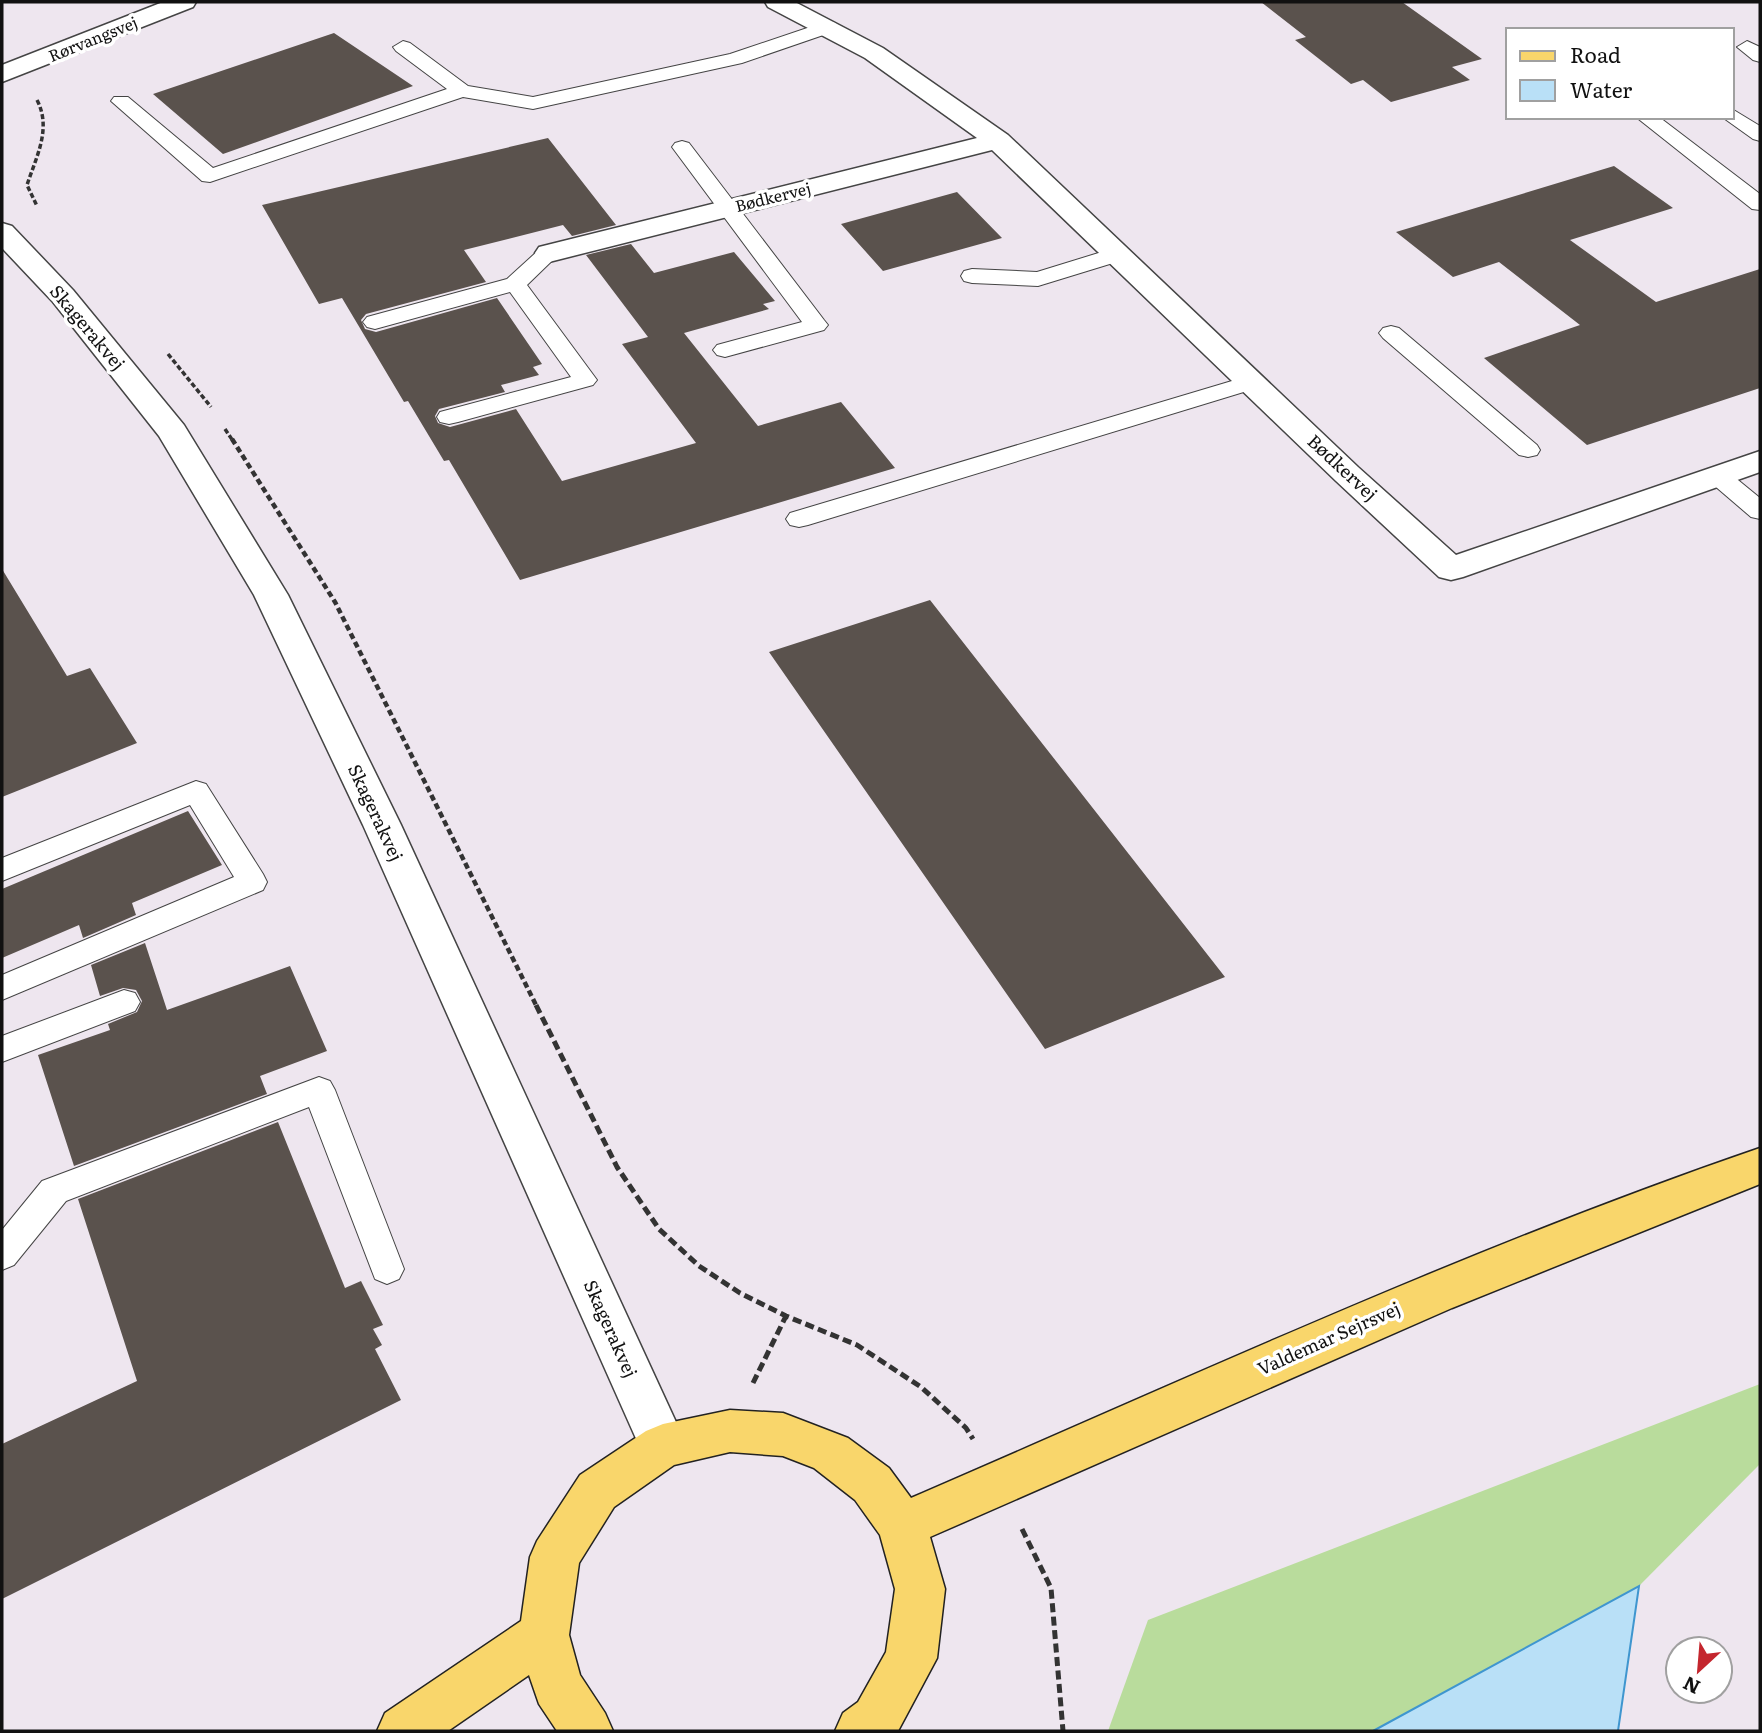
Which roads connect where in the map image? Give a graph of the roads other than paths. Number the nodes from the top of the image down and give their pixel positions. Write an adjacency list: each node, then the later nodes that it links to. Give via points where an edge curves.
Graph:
1 (184, 2): 5 (street, Rørvangsvej)
2 (777, 2): 3 (street, Bødkervej)
3 (828, 27): 6 (lane, via 734,59 533,103); 11 (street, Bødkervej, via 924,86)
4 (403, 47): 6 (lane)
5 (4, 74)
6 (462, 91): 7 (lane, via 210,176)
7 (121, 102)
8 (1734, 116): 10 (lane)
9 (1649, 119): 13 (lane)
10 (1760, 135)
11 (998, 141): 14 (street, Bødkervej); 17 (street, Bødkervej)
12 (682, 147): 14 (lane)
13 (1760, 204)
14 (728, 208): 16 (street, Bødkervej); 22 (lane, via 816,325)
15 (2, 232): 37 (street, Skagerakvej, via 63,296 173,432 271,595 382,825)
16 (549, 253): 19 (lane)
17 (1118, 254): 18 (lane, via 1038,279); 23 (street, Bødkervej)
18 (972, 276)
19 (515, 284): 20 (lane); 24 (lane, via 585,380)
20 (375, 322)
21 (1391, 333): 25 (lane)
22 (725, 350)
23 (1252, 382): 27 (street, Bødkervej, via 1451,569); 29 (lane)
24 (449, 418)
25 (1528, 450)
26 (1760, 461): 27 (street, Bødkervej)
27 (1717, 476): 28 (lane)
28 (1760, 511)
29 (799, 519)
30 (2, 870): 31 (lane, via 196,792 252,882)
31 (2, 988)
32 (124, 1002): 33 (lane)
33 (2, 1049)
34 (1760, 1166): 38 (main road, Valdemar Sejrsvej, via 1398,1309)
35 (2, 1255): 36 (lane, via 54,1191 319,1090)
36 (387, 1269)
37 (663, 1446): 38 (main road, via 730,1431 783,1435 831,1453 872,1484); 39 (main road, via 597,1491 555,1557)
38 (902, 1525): 42 (main road, via 920,1589 911,1658 876,1720)
39 (544, 1635): 40 (main road); 41 (main road, via 557,1686)
40 (403, 1731)
41 (585, 1731)
42 (861, 1731)

